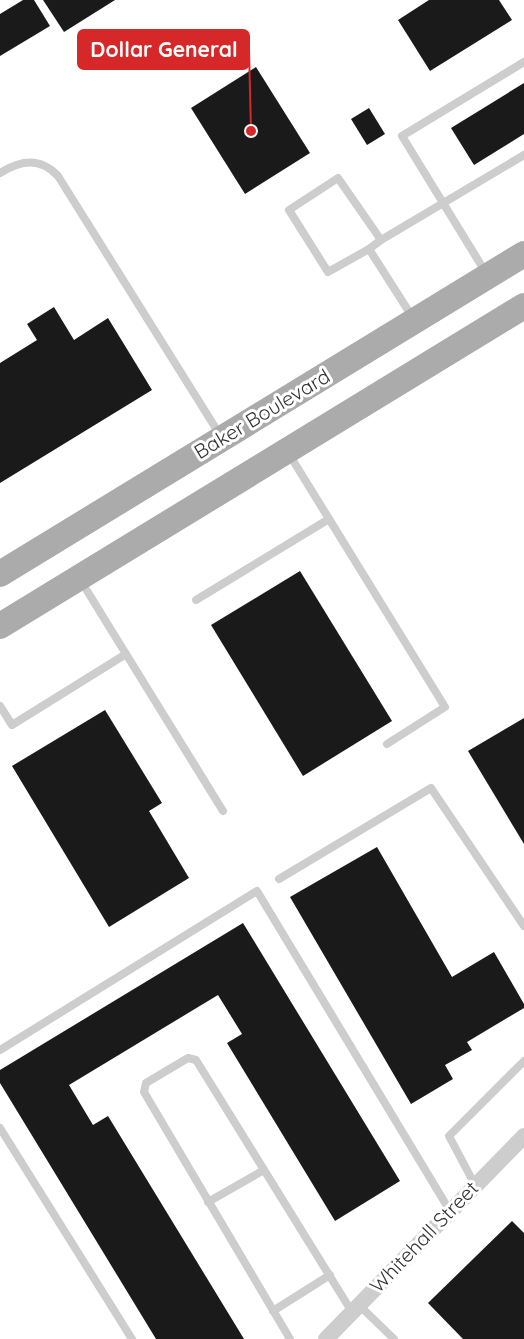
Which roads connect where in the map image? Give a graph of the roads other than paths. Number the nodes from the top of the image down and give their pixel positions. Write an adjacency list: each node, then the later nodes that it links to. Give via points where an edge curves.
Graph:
1 (524, 62): 4 (lane, via 402,136)
2 (524, 155): 4 (lane)
3 (0, 173): 11 (lane, via 30,162 51,168 58,176)
4 (443, 204): 5 (lane); 8 (lane)
5 (381, 240): 6 (lane); 6 (lane, via 338,178 289,210 328,272)
6 (369, 249): 10 (lane)
7 (524, 254): 8 (main road, Baker Boulevard)
8 (488, 276): 10 (main road, Baker Boulevard)
9 (524, 306): 12 (main road)
10 (414, 321): 11 (main road, Baker Boulevard)
11 (222, 438): 14 (main road, Baker Boulevard)
12 (287, 451): 13 (lane); 15 (main road)
13 (329, 519): 16 (lane); 20 (lane, via 445,707)
14 (0, 574)
15 (79, 578): 17 (main road); 18 (lane)
16 (196, 600)
17 (0, 626)
18 (126, 654): 19 (lane, via 12,725); 21 (lane)
19 (0, 706)
20 (387, 744)
21 (223, 811)
22 (279, 879): 23 (lane, via 431,788)
23 (524, 926)
24 (0, 1050): 31 (lane, via 257,891)
25 (524, 1061): 29 (lane, via 449,1136)
26 (0, 1128): 35 (lane)
27 (524, 1136): 29 (street, Whitehall Street)
28 (264, 1170): 30 (lane); 30 (lane, via 196,1060 188,1058 146,1083 144,1092); 32 (lane)
29 (475, 1185): 31 (street, Whitehall Street)
30 (208, 1202): 34 (lane)
31 (450, 1211): 33 (street, Whitehall Street)
32 (330, 1275): 33 (lane); 34 (lane)
33 (356, 1308): 37 (street, Whitehall Street); 38 (lane)
34 (273, 1311): 36 (lane)
35 (132, 1339)
36 (290, 1339)
37 (326, 1339)
38 (394, 1339)

